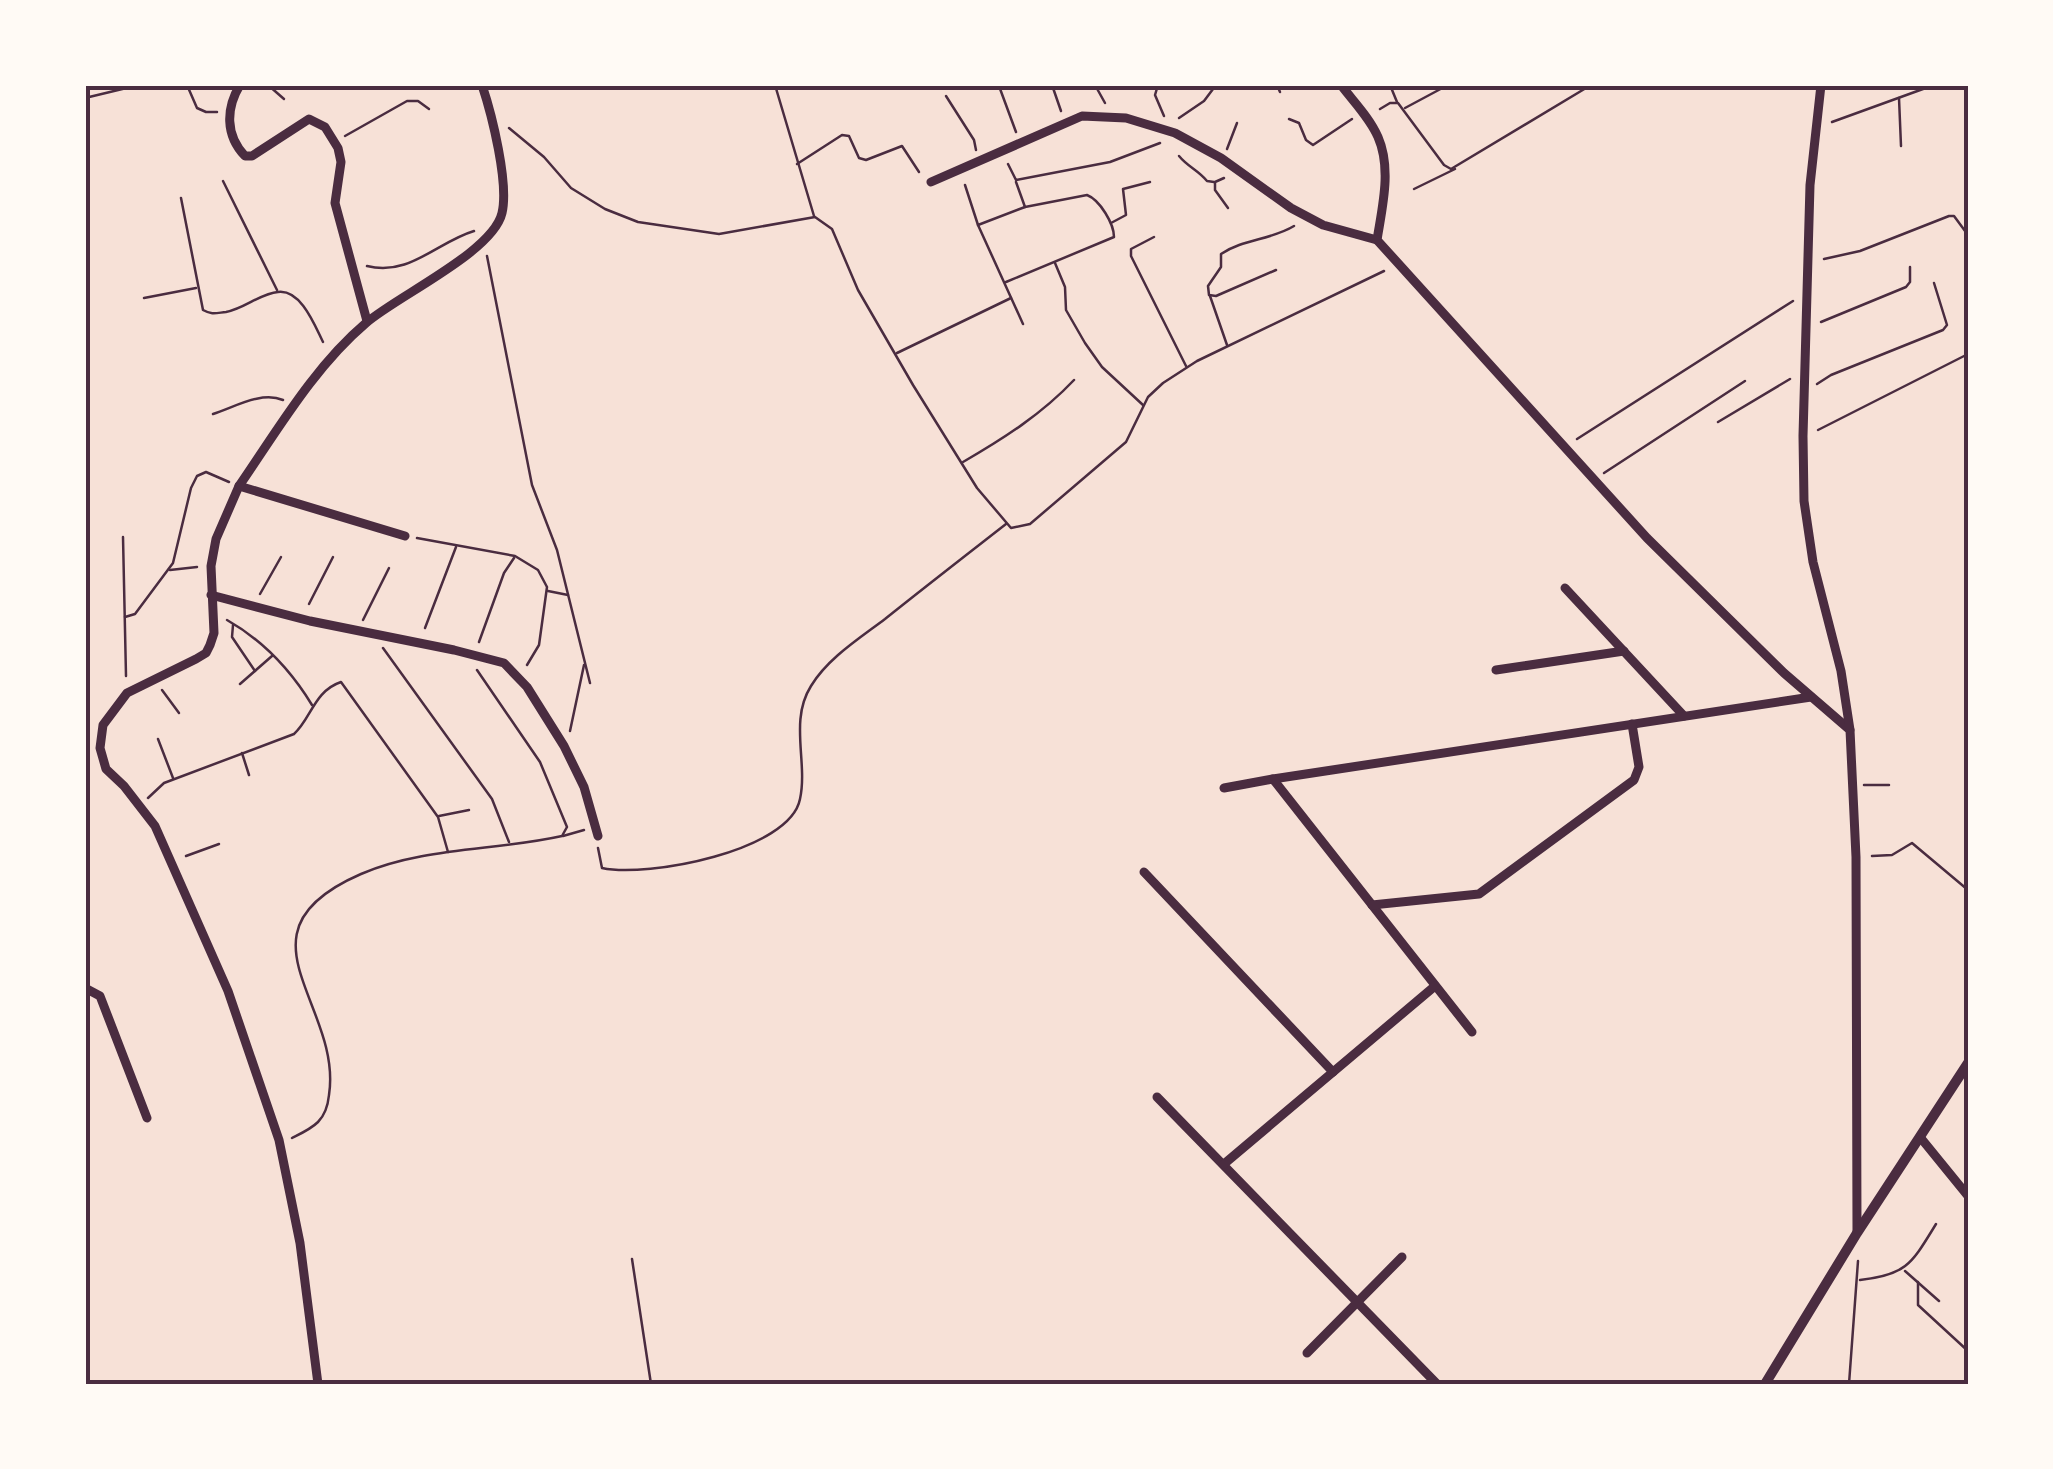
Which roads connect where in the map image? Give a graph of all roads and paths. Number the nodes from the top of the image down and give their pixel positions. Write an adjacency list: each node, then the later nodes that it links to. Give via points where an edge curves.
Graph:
1 (139, 85): 22 (path)
2 (187, 85): 27 (path, via 197,108)
3 (240, 85): 27 (street)
4 (268, 85): 23 (path)
5 (482, 85): 28 (street)
6 (775, 85): 43 (path)
7 (1052, 85): 32 (path)
8 (1094, 85): 30 (path)
9 (1158, 85): 35 (path, via 1155,95)
10 (1277, 85): 19 (path)
11 (1340, 85): 29 (street)
12 (1390, 85): 24 (path)
13 (1448, 85): 26 (path)
14 (1590, 85): 44 (path)
15 (1821, 85): 34 (street)
16 (1934, 85): 21 (path)
17 (1000, 86): 37 (path)
18 (1214, 89): 35 (path, via 1183,112)
19 (1280, 92)
20 (946, 96): 42 (path, via 974,140)
21 (1899, 97): 34 (path); 38 (path)
22 (85, 98)
23 (284, 99)
24 (1398, 103): 26 (path); 29 (path)
25 (429, 109): 36 (path, via 407,100)
26 (1402, 109): 44 (path, via 1447,168)
27 (228, 110): 36 (street, via 245,156 308,119 325,126)
28 (492, 114): 56 (path, via 571,188 638,222 720,234); 61 (street, via 503,198 502,213)
29 (1364, 116): 31 (path, via 1313,145); 63 (street, via 1377,134 1385,174)
30 (1113, 117): 32 (street); 35 (street)
31 (1289, 119)
32 (1065, 122): 37 (street)
33 (1236, 123): 41 (path)
34 (1816, 127): 64 (street)
35 (1175, 134): 41 (street); 47 (path, via 1110,162)
36 (335, 141): 65 (street, via 341,162 334,196)
37 (1020, 142): 39 (street)
38 (1901, 146)
39 (1002, 150): 42 (street); 47 (path)
40 (1180, 156): 51 (path)
41 (1221, 158): 46 (street)
42 (979, 161): 45 (street)
43 (797, 164): 49 (path, via 842,135 866,160 902,146); 56 (path)
44 (1460, 165): 52 (path)
45 (960, 169): 49 (street); 59 (path)
46 (1239, 171): 51 (path); 57 (street)
47 (1016, 180): 54 (path)
48 (223, 182): 73 (path)
49 (931, 182)
50 (1150, 182): 58 (path, via 1123,189 1126,215)
51 (1215, 182): 55 (path)
52 (1414, 189)
53 (181, 198): 72 (path)
54 (1025, 207): 58 (path, via 1087,195); 59 (path)
55 (1228, 208)
56 (815, 217): 82 (path, via 832,229)
57 (1308, 217): 63 (street); 75 (path, via 1222,254)
58 (1110, 223): 66 (path, via 1114,237)
59 (978, 225): 70 (path)
60 (1968, 235): 64 (path, via 1949,216 1860,251)
61 (486, 237): 65 (path, via 468,232 385,271); 78 (street); 112 (path, via 532,485)
62 (1154, 237): 85 (path, via 1131,256)
63 (1376, 240): 67 (street)
64 (1808, 261): 74 (street)
65 (351, 262): 78 (street)
66 (1054, 262): 70 (path); 90 (path, via 1066,310 1085,343)
67 (1399, 264): 81 (path); 95 (street)
68 (1910, 267): 80 (path, via 1906,287)
69 (1276, 270): 75 (path)
70 (1006, 282): 77 (path)
71 (1934, 283): 89 (path, via 1948,325 1943,330 1831,375)
72 (199, 288): 73 (path, via 203,310 212,314); 76 (path)
73 (277, 292): 84 (path, via 291,294 309,315)
74 (1807, 292): 80 (street); 95 (path)
75 (1209, 295): 81 (path)
76 (144, 298)
77 (1012, 298): 79 (path); 82 (path)
78 (367, 321): 84 (street)
79 (1023, 324)
80 (1806, 328): 86 (street)
81 (1227, 346): 85 (path)
82 (896, 354): 96 (path)
83 (1968, 354): 94 (path)
84 (331, 357): 91 (street)
85 (1186, 368): 90 (path)
86 (1804, 370): 89 (street); 93 (path)
87 (1074, 380): 96 (path)
88 (1745, 382): 97 (path)
89 (1804, 394): 94 (street)
90 (1144, 406): 99 (path, via 1126,442 1100,465 1030,524)
91 (294, 408): 92 (path, via 272,396); 98 (street)
92 (214, 414)
93 (1718, 422)
94 (1802, 436): 137 (street, via 1813,562)
95 (1565, 447): 97 (street)
96 (962, 463): 99 (path)
97 (1595, 480): 132 (street)
98 (239, 486): 100 (street); 106 (street); 108 (path, via 206,472 197,476)
99 (1006, 524): 150 (path, via 840,654 811,686 799,738 800,804 783,826 718,857 614,871 602,868)
100 (405, 536): 102 (path)
101 (123, 538): 115 (path)
102 (457, 546): 103 (path); 120 (path)
103 (515, 556): 110 (path, via 538,570); 122 (path)
104 (281, 557): 113 (path)
105 (333, 557): 116 (path)
106 (211, 566): 108 (path); 111 (street)
107 (389, 568): 118 (path)
108 (168, 570): 115 (path, via 135,614)
109 (1564, 588): 121 (street)
110 (546, 591): 112 (path); 128 (path, via 538,645)
111 (212, 595): 113 (street); 114 (street)
112 (568, 595): 124 (path)
113 (254, 604): 116 (street)
114 (214, 613): 117 (path); 127 (street, via 206,653)
115 (125, 617): 131 (path)
116 (302, 619): 118 (street)
117 (233, 624): 123 (path); 126 (path, via 232,637)
118 (358, 630): 119 (street)
119 (372, 633): 120 (street); 153 (path, via 492,799)
120 (419, 642): 122 (street)
121 (1624, 651): 125 (street); 135 (street)
122 (469, 654): 128 (street, via 504,663); 151 (path, via 540,762 566,827)
123 (273, 655): 126 (path); 133 (path)
124 (584, 661): 129 (path); 139 (path)
125 (1496, 670)
126 (255, 671): 130 (path)
127 (154, 678): 131 (street); 134 (path)
128 (520, 679): 139 (street)
129 (590, 682)
130 (240, 684)
131 (127, 693): 147 (street, via 102,726 100,748 106,769)
132 (1812, 697): 135 (street); 137 (street)
133 (312, 706): 140 (path, via 294,734); 149 (path, via 341,682)
134 (179, 713)
135 (1684, 716): 136 (street)
136 (1632, 724): 142 (street); 159 (street, via 1634,780 1479,894)
137 (1850, 730): 144 (street)
138 (158, 738): 143 (path)
139 (564, 746): 150 (street)
140 (242, 753): 141 (path); 143 (path)
141 (250, 774)
142 (1273, 779): 146 (street); 159 (street)
143 (173, 780): 147 (path)
144 (1852, 785): 145 (path); 155 (street)
145 (1889, 785)
146 (1224, 788)
147 (140, 806): 156 (street)
148 (470, 810): 149 (path)
149 (438, 817): 154 (path)
150 (597, 831): 151 (path)
151 (562, 836): 153 (path)
152 (219, 844): 156 (path)
153 (509, 844): 154 (path)
154 (448, 852): 168 (path, via 358,876 321,896 300,919 296,960 330,1060 331,1082 317,1124)
155 (1856, 857): 158 (path, via 1892,855 1912,843); 172 (street)
156 (170, 861): 168 (street, via 228,992)
157 (1144, 872): 164 (street)
158 (1968, 890)
159 (1372, 905): 160 (street)
160 (1435, 986): 162 (street); 164 (street)
161 (85, 988): 166 (street, via 100,996)
162 (1472, 1032)
163 (1968, 1064): 167 (street)
164 (1333, 1072): 169 (street)
165 (1157, 1097): 169 (street)
166 (146, 1118)
167 (1920, 1136): 170 (street); 172 (street)
168 (280, 1146): 182 (street)
169 (1224, 1164): 179 (street)
170 (1968, 1196)
171 (1936, 1224): 175 (path)
172 (1857, 1233): 176 (path); 185 (street)
173 (1402, 1258): 179 (street)
174 (632, 1259): 183 (path)
175 (1904, 1270): 176 (path); 177 (path)
176 (1858, 1280): 186 (path)
177 (1918, 1282): 178 (path); 180 (path, via 1918,1305)
178 (1939, 1301)
179 (1358, 1302): 181 (street); 184 (street)
180 (1968, 1352)
181 (1307, 1354)
182 (318, 1384)
183 (651, 1384)
184 (1437, 1384)
185 (1765, 1384)
186 (1849, 1384)

